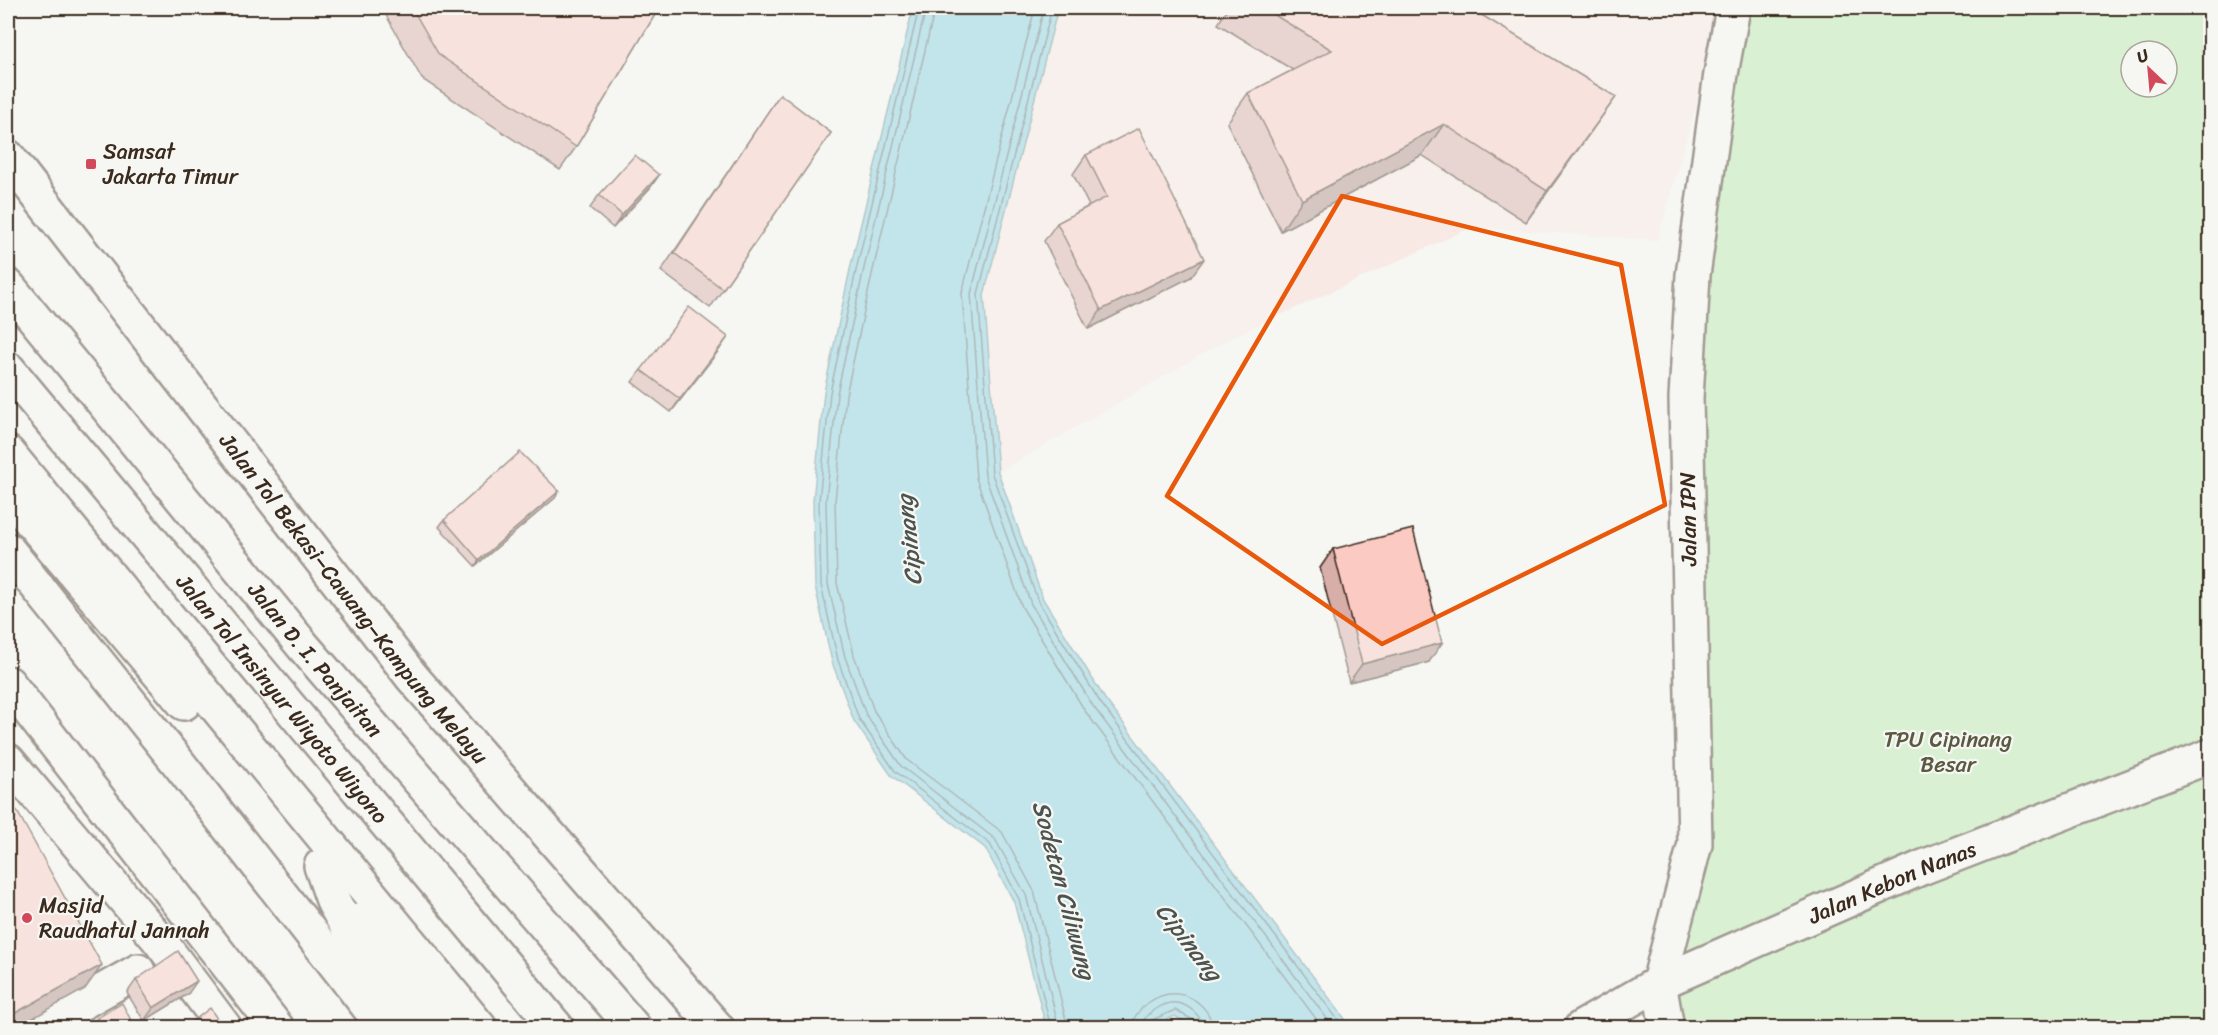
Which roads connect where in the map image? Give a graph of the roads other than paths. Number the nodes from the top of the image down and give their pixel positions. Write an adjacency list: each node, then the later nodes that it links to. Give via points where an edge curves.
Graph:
1 (1733, 8): 13 (main road, Jalan IPN, via 1693,275 1686,398 1695,844)
2 (8, 157): 23 (main road, Jalan Tol Bekasi–Cawang–Kampung Melayu, via 412,677)
3 (8, 286): 22 (main road, Jalan D. I. Panjaitan, via 303,646)
4 (8, 369): 21 (main road, Jalan Tol Insinyur Wiyoto Wiyono)
5 (8, 453): 20 (main road)
6 (8, 494): 11 (main road)
7 (8, 550): 17 (main road)
8 (8, 683): 16 (main road)
9 (2211, 756): 13 (main road, Jalan Kebon Nanas, via 1921,868)
10 (8, 761): 15 (main road, via 160,941)
11 (321, 866): 18 (main road, via 334,903); 19 (main road)
12 (138, 972): 14 (main road)
13 (1659, 983): 24 (main road, Jalan Kebon Nanas); 25 (main road, Jalan IPN)
14 (37, 1028)
15 (225, 1028)
16 (277, 1028)
17 (385, 1028)
18 (405, 1028)
19 (446, 1028)
20 (480, 1028)
21 (557, 1028)
22 (634, 1028)
23 (717, 1028)
24 (1581, 1028)
25 (1667, 1028)

